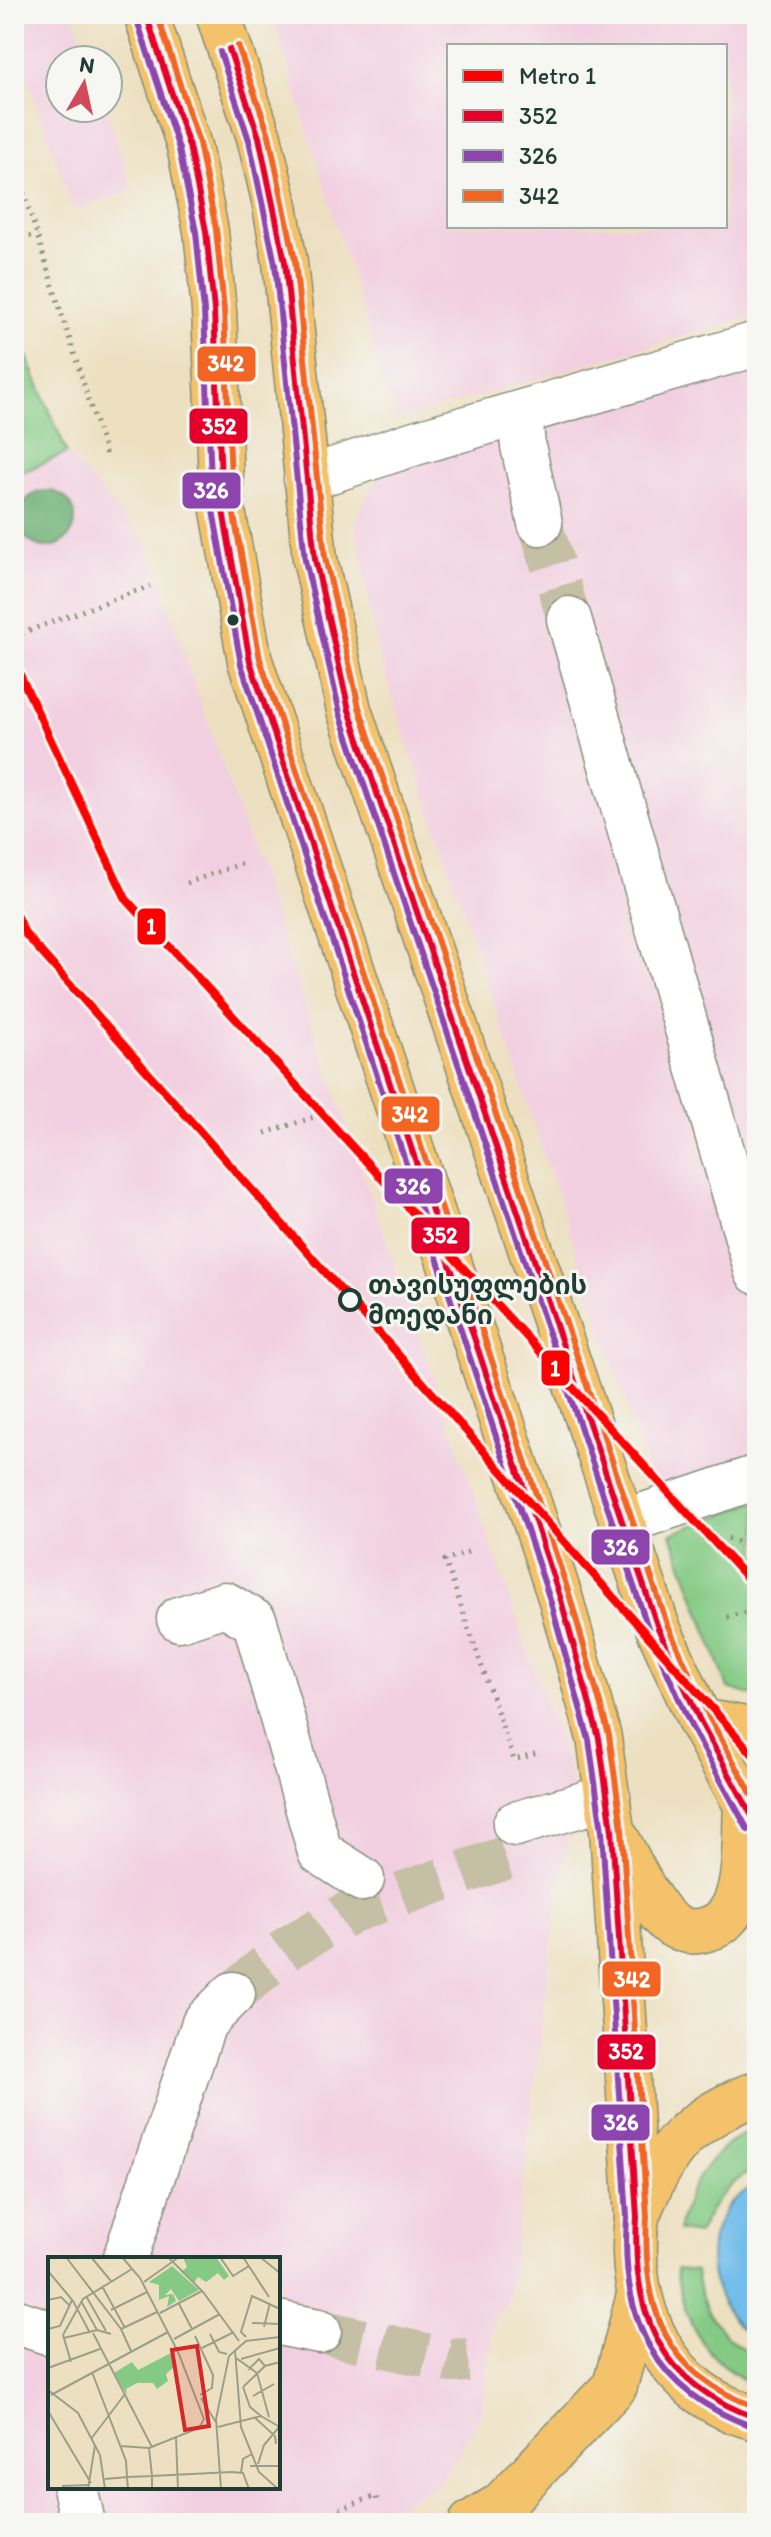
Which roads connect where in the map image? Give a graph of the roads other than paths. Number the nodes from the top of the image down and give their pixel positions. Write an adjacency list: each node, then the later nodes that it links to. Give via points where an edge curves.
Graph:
1 (146, 14): 14 (main road, via 189,146 206,231 222,505 250,661 561,1600 599,1738)
2 (218, 14): 5 (main road, via 274,200)
3 (757, 344): 4 (street)
4 (520, 414): 5 (street); 6 (street)
5 (306, 479): 10 (main road, via 315,559 349,710)
6 (540, 523)
7 (569, 619): 8 (street)
8 (757, 1272)
9 (757, 1477): 10 (street)
10 (621, 1523): 12 (main road, via 658,1628)
11 (179, 1619): 17 (street, via 225,1604 255,1622 320,1852)
12 (700, 1721): 13 (main road); 15 (main road)
13 (757, 1731)
14 (610, 1814): 15 (main road, via 659,1911 673,1926 694,1933 726,1919 736,1901); 16 (street); 20 (main road)
15 (751, 1817)
16 (520, 1837)
17 (362, 1879)
18 (233, 1994): 21 (street, via 204,2023)
19 (757, 2093): 20 (main road, via 722,2106 684,2134 655,2172)
20 (637, 2217): 22 (main road, via 633,2272)
21 (126, 2257)
22 (638, 2299): 25 (main road, via 653,2337 677,2370 708,2397); 27 (main road, via 615,2386)
23 (14, 2321): 24 (street)
24 (48, 2332)
25 (757, 2418)
26 (75, 2489): 28 (street)
27 (491, 2517)
28 (83, 2523)

